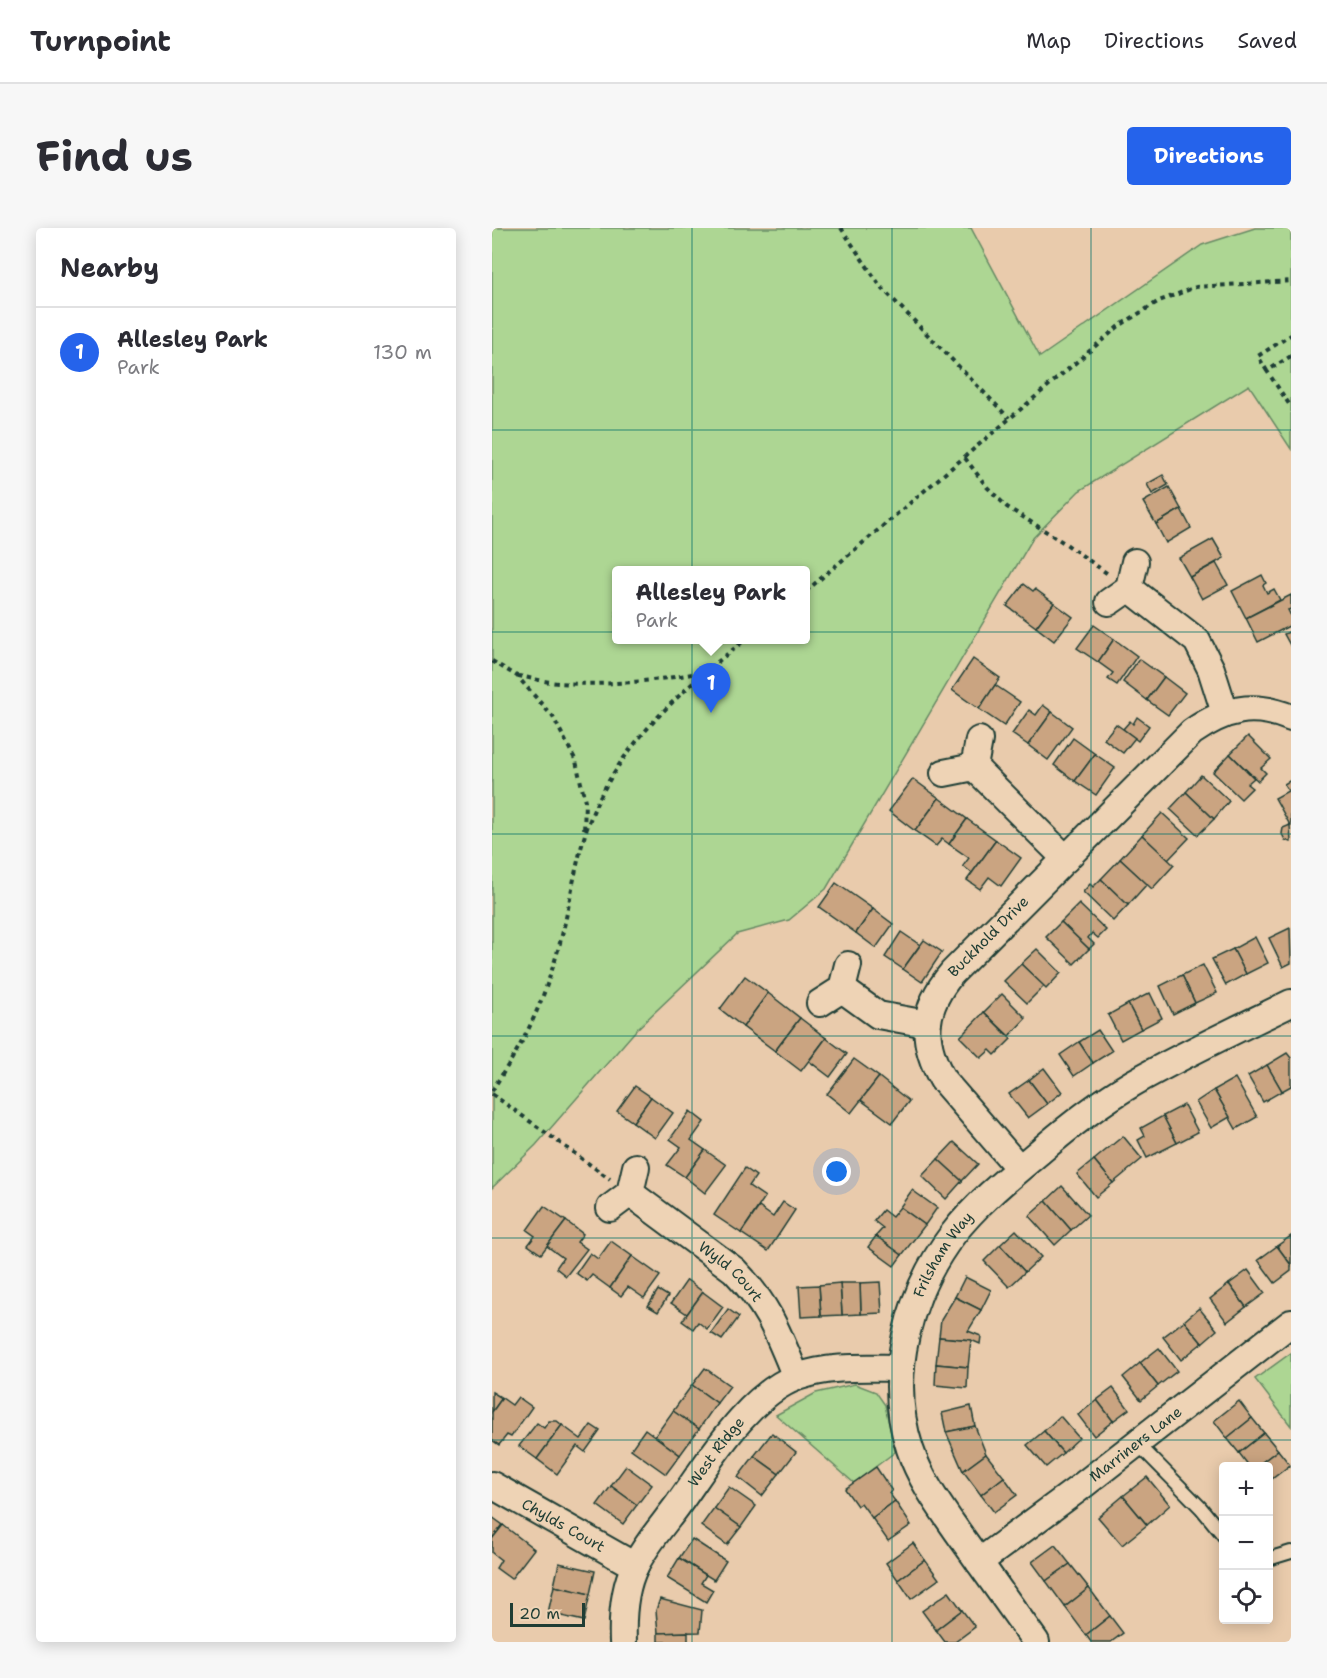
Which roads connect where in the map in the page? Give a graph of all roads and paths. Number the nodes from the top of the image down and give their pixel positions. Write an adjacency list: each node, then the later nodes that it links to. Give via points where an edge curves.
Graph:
1 (841, 228): 7 (path, via 881,287)
2 (1291, 281): 7 (path, via 1196,287 1159,301 1119,326)
3 (1291, 335): 5 (path, via 1258,356)
4 (1291, 356): 5 (path)
5 (1267, 371): 6 (path)
6 (1291, 407)
7 (1009, 418): 8 (path)
8 (965, 458): 10 (path); 11 (path, via 1007,507 1066,544)
9 (1135, 562): 11 (street)
10 (810, 588)
11 (1119, 595): 16 (street, via 1197,641)
12 (739, 644): 14 (path)
13 (492, 661): 15 (path)
14 (708, 671): 15 (path, via 644,681 558,683); 21 (path, via 647,729 620,764 602,793)
15 (517, 676): 21 (path, via 553,717 576,761 585,801)
16 (1225, 713): 17 (street, Buckhold Drive, via 1258,710); 22 (street, Buckhold Drive, via 1192,732 1174,748)
17 (1291, 718)
18 (979, 740): 19 (street)
19 (974, 767): 20 (street); 22 (street)
20 (944, 773)
21 (584, 838): 26 (path, via 558,950 538,1008)
22 (1066, 859): 25 (street, Buckhold Drive, via 952,973 936,996)
23 (820, 1003): 25 (street, via 845,977 878,1015)
24 (1291, 1003): 28 (street, Frilsham Way, via 1133,1083 1082,1116)
25 (927, 1024): 28 (street, Buckhold Drive, via 930,1053 943,1080)
26 (492, 1092): 29 (path)
27 (636, 1167): 29 (street)
28 (1019, 1168): 31 (street, Frilsham Way, via 967,1218 925,1279 904,1341)
29 (620, 1200): 32 (street, Wyld Court, via 734,1270 759,1298)
30 (1291, 1323): 33 (street, Marriners Lane)
31 (901, 1368): 32 (street, West Ridge, via 836,1368); 38 (street, Frilsham Way, via 902,1409 909,1448 928,1488)
32 (796, 1377): 39 (street, West Ridge, via 764,1397 738,1423)
33 (1137, 1443): 35 (lane); 38 (street, Marriners Lane)
34 (492, 1485): 39 (street, Chylds Court)
35 (1219, 1530)
36 (1291, 1552): 37 (lane)
37 (1273, 1558)
38 (979, 1562): 41 (street, Frilsham Way)
39 (635, 1566): 40 (street, West Ridge, via 625,1600)
40 (623, 1642)
41 (1036, 1642)

